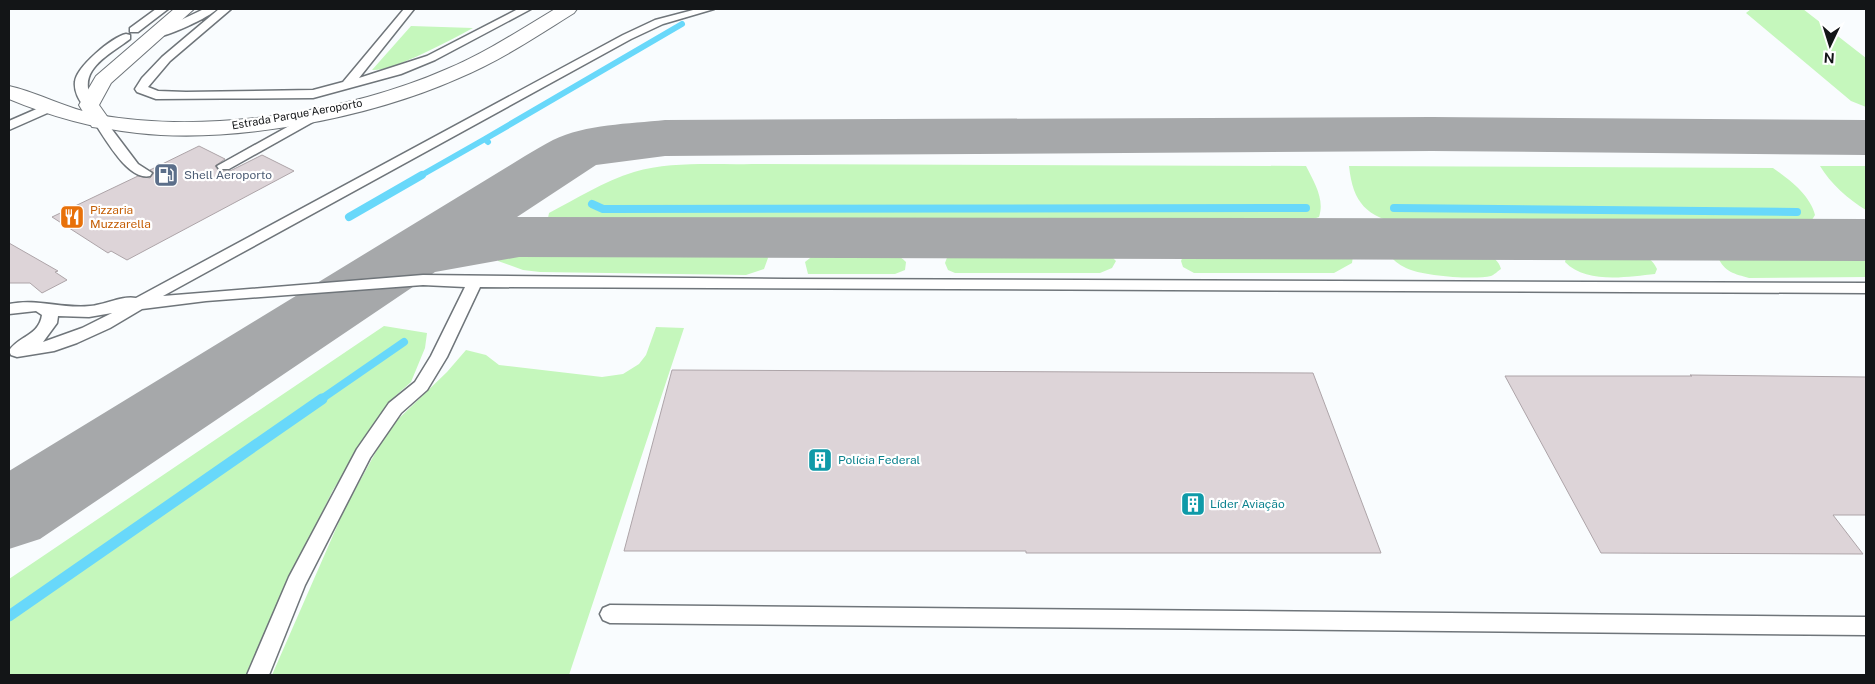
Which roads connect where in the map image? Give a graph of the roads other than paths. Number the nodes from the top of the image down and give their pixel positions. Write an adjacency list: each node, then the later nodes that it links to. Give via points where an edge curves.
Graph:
1 (141, 9): 10 (lane, via 143,13)
2 (163, 9): 10 (lane)
3 (186, 9): 10 (main road)
4 (212, 9): 10 (lane, via 193,19)
5 (226, 9): 11 (lane, via 155,70 141,89 156,95 277,96 313,94)
6 (409, 9): 11 (lane)
7 (526, 9): 11 (lane, via 430,58)
8 (568, 9): 14 (main road, Estrada Parque Aeroporto, via 436,81 384,99)
9 (709, 9): 21 (lane, via 659,22 627,37)
10 (138, 32): 15 (main road, via 103,80); 15 (lane, via 83,74 82,94)
11 (346, 86)
12 (9, 92): 13 (main road, Estrada Parque Aeroporto)
13 (48, 108): 15 (main road, Estrada Parque Aeroporto); 16 (lane)
14 (321, 112): 15 (main road, Estrada Parque Aeroporto, via 213,128 170,128); 17 (lane)
15 (94, 113): 18 (lane, via 133,167)
16 (9, 126)
17 (224, 166)
18 (145, 173)
19 (475, 282): 20 (lane); 22 (lane, via 414,280); 28 (lane, via 439,357 421,386 395,408 363,454 296,583)
20 (1866, 288)
21 (152, 295): 22 (lane); 24 (lane, via 93,312)
22 (137, 304): 25 (lane, via 86,335 52,347)
23 (10, 308): 24 (lane)
24 (46, 309): 25 (lane, via 51,321 48,328 41,336)
25 (11, 354)
26 (610, 614): 27 (lane)
27 (1866, 626)
28 (258, 675)

